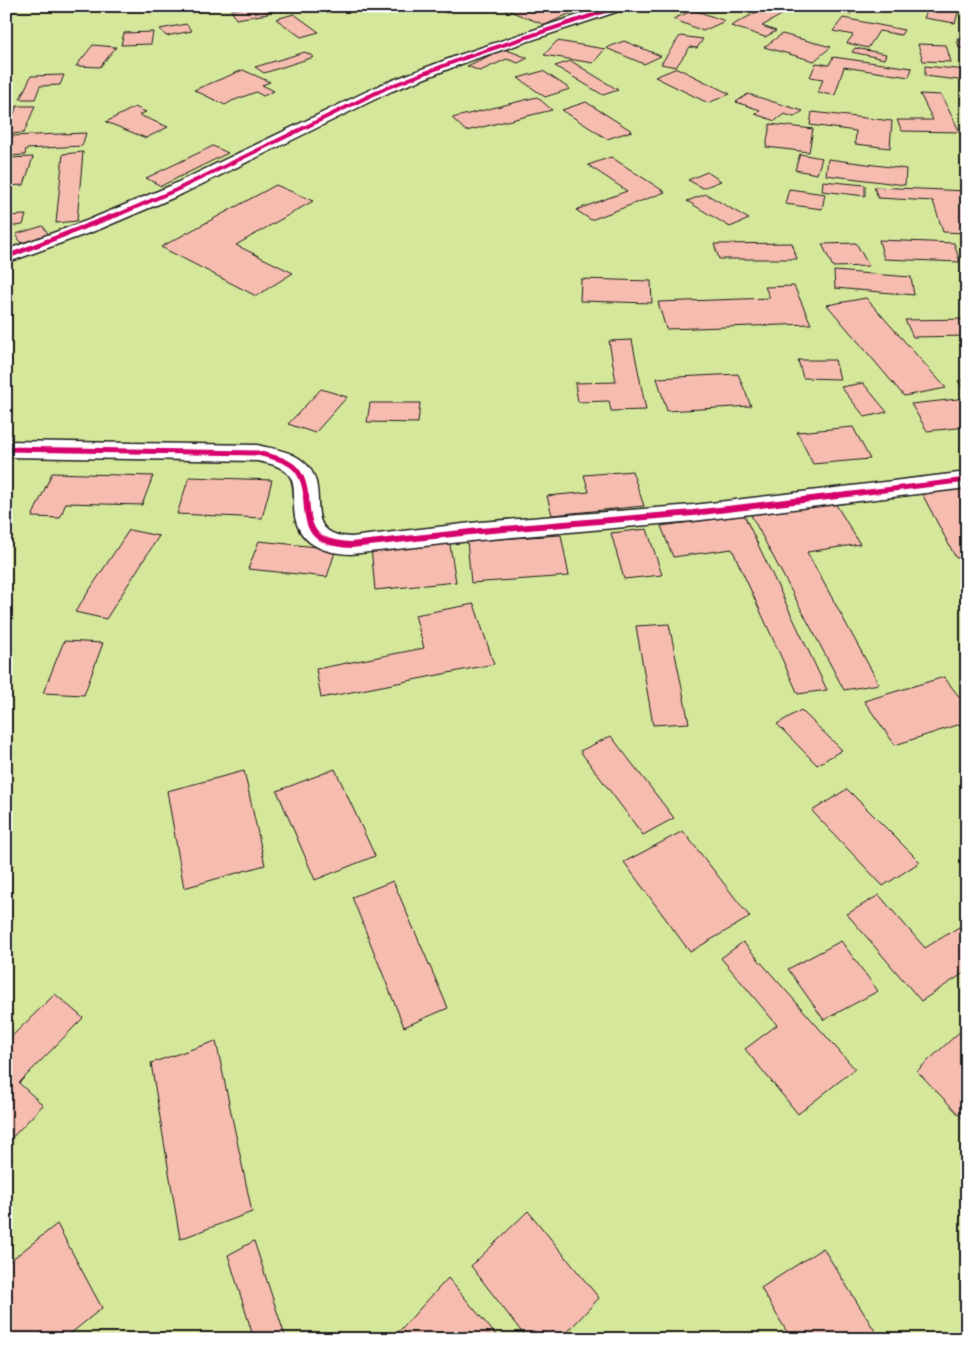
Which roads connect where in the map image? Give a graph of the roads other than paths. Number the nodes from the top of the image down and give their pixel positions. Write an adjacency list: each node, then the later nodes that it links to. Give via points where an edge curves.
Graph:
1 (620, 6): 2 (street, via 464,58 386,88 176,190)
2 (6, 257)
3 (6, 450): 4 (street, via 273,455 290,461 304,477 306,520 314,534 327,542 348,545 693,513)
4 (967, 480)

